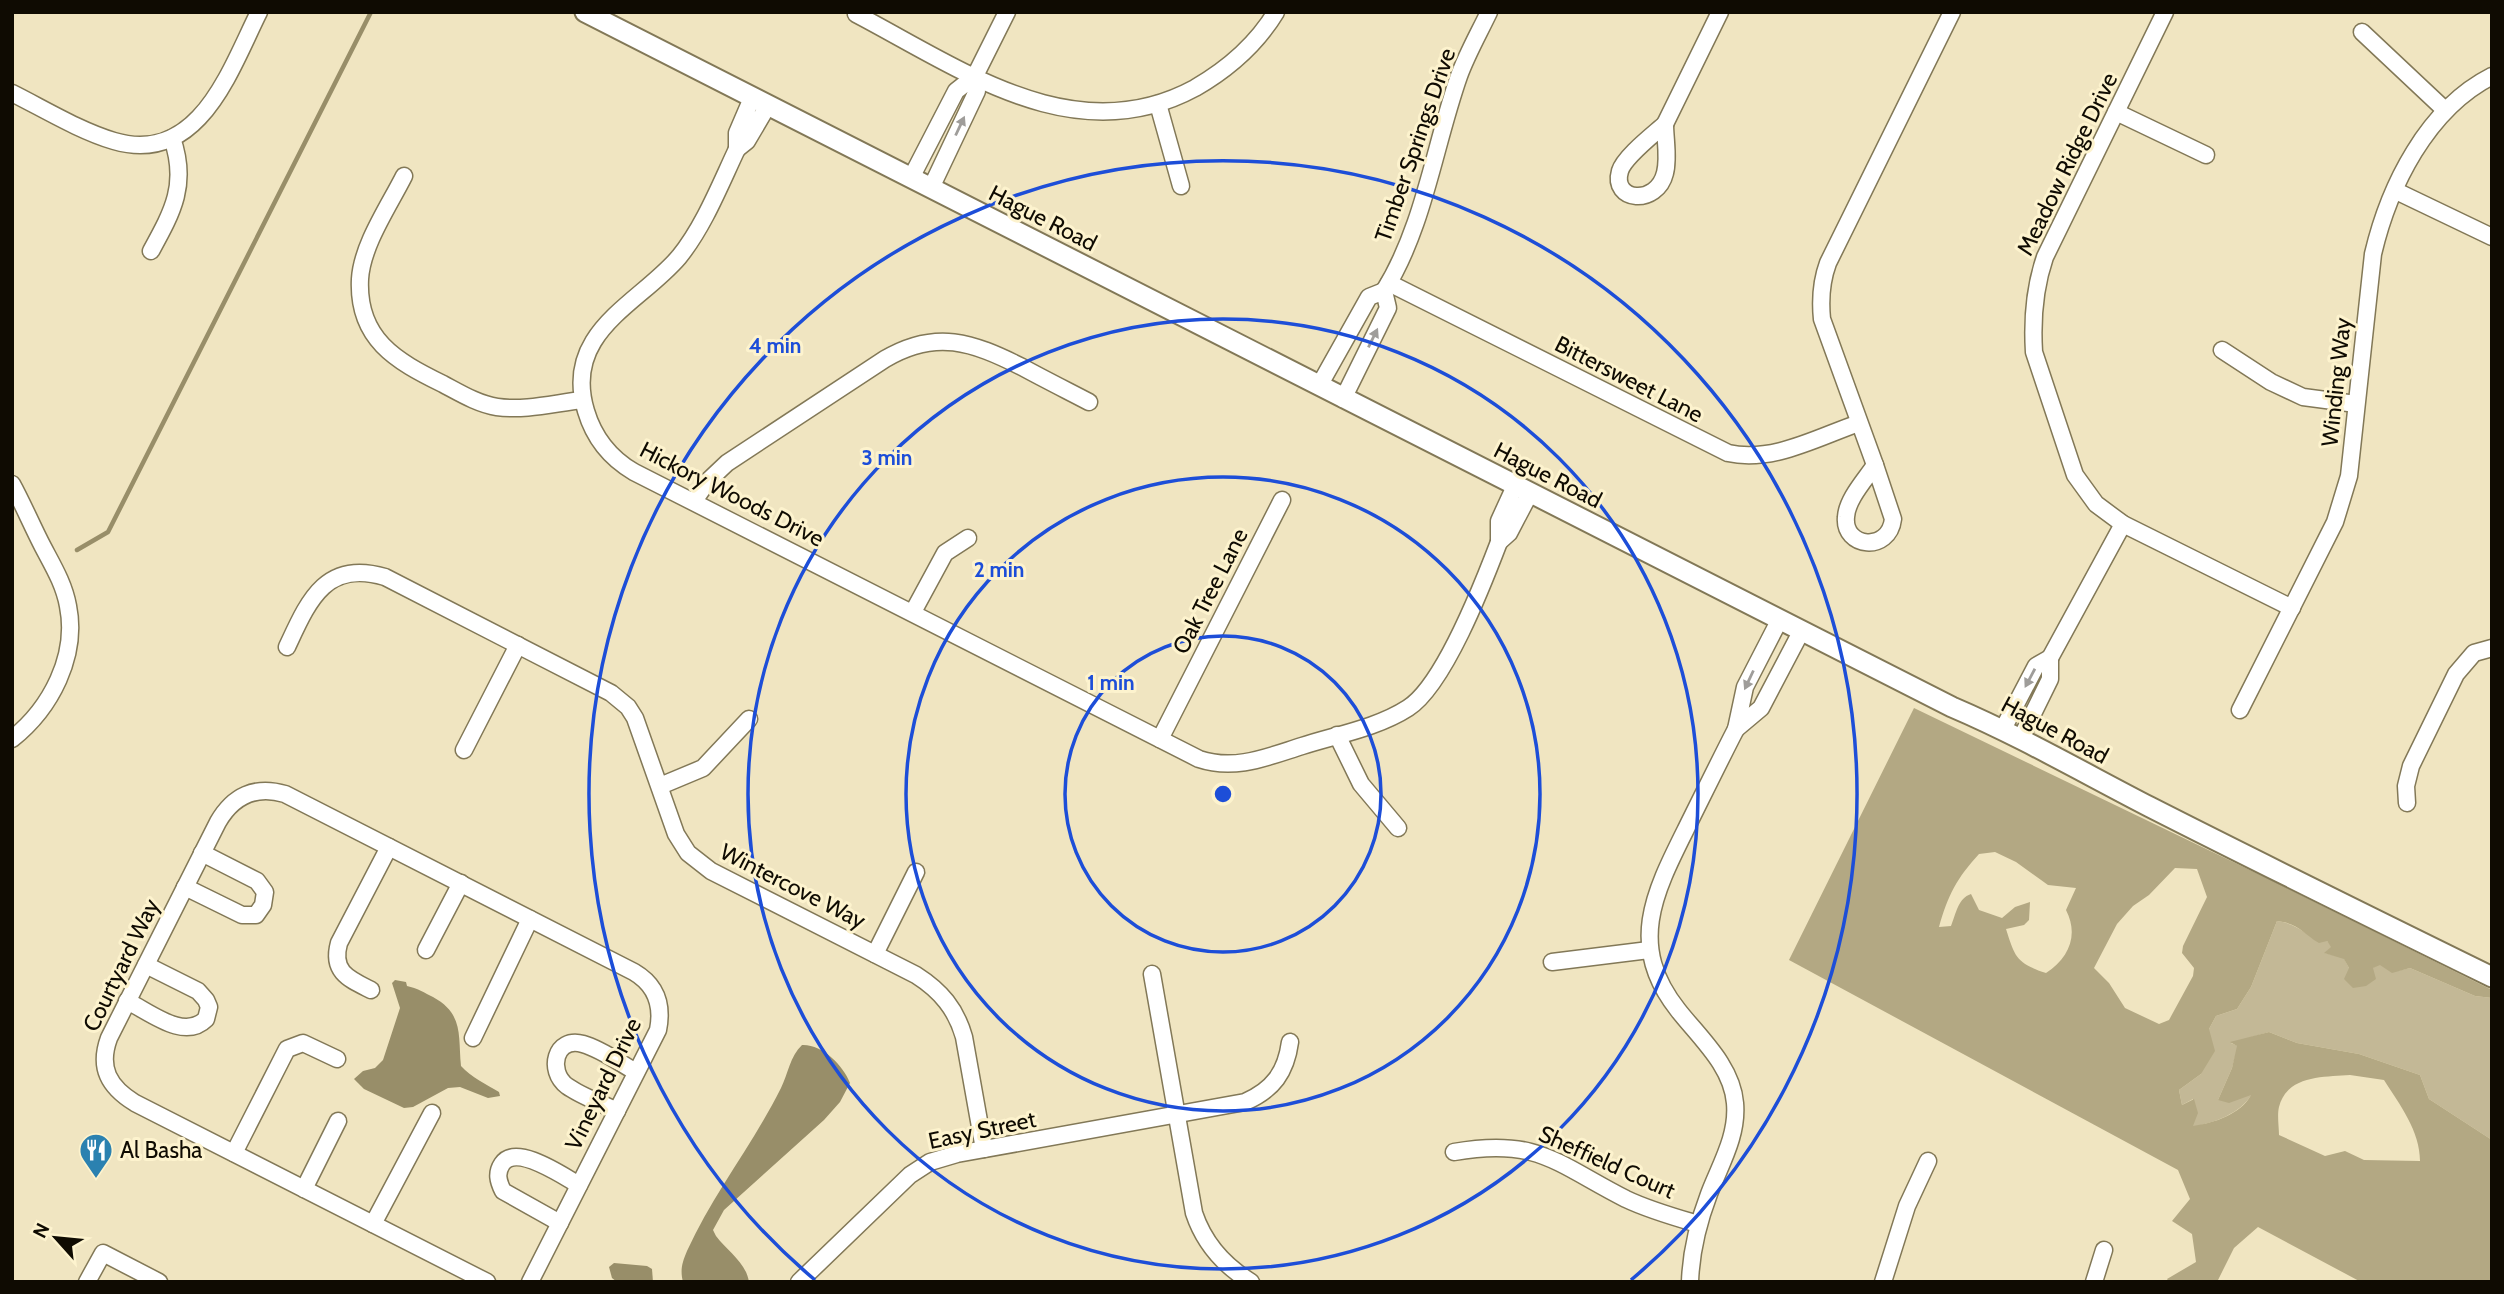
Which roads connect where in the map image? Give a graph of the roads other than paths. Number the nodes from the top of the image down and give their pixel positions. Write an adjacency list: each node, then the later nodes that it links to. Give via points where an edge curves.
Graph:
1 (259, 12): 19 (street, via 212,104)
2 (585, 12): 14 (street, Hague Road)
3 (1007, 12): 11 (street)
4 (1276, 12): 15 (street, via 1253,44 1217,75)
5 (1489, 12): 28 (street, Timber Springs Drive, via 1459,76 1413,227)
6 (1720, 12): 18 (street)
7 (1952, 12): 35 (street, via 1823,279 1822,318)
8 (2165, 12): 17 (street, Meadow Ridge Drive)
9 (856, 14): 11 (street)
10 (2362, 32): 16 (street)
11 (975, 76): 15 (street, via 1061,109 1109,112); 22 (street, via 956,91); 24 (street, one-way to 11, via 977,91)
12 (2492, 76): 16 (street, Winding Way)
13 (12, 93): 19 (street, via 118,142 143,144)
14 (760, 103): 22 (street, Hague Road); 32 (street, Hickory Woods Drive, via 737,132 737,149 690,243 616,312 591,346)
15 (1158, 104): 23 (street)
16 (2445, 110): 25 (street, Winding Way, via 2418,145)
17 (2116, 112): 20 (street); 41 (street, Meadow Ridge Drive, via 2045,257 2035,291 2033,331 2041,378 2075,475 2096,505)
18 (1665, 124)
19 (172, 138): 27 (street, via 180,167 177,195)
20 (2206, 155)
21 (404, 176): 32 (street, via 368,246 360,276 363,311 378,341 407,366 495,407)
22 (911, 178): 24 (street, Hague Road)
23 (1181, 186)
24 (931, 188): 30 (street, Hague Road)
25 (2396, 191): 26 (street); 34 (street, Winding Way, via 2373,254)
26 (2492, 237)
27 (151, 251)
28 (1386, 287): 30 (street, Timber Springs Drive, via 1368,296); 31 (street, Timber Springs Drive, one-way to 28, via 1388,308); 35 (street, Bittersweet Lane, via 1728,453 1768,455)
29 (2222, 350): 34 (street, via 2303,397)
30 (1318, 386): 31 (street, Hague Road)
31 (1343, 399): 38 (street, Hague Road)
32 (582, 400): 40 (street, Hickory Woods Drive, via 596,436 610,454 634,472)
33 (1089, 402): 40 (street, via 976,346 925,343 894,354 727,463)
34 (2356, 404): 43 (street, Winding Way, via 2344,499)
35 (1859, 423): 36 (street)
36 (1875, 465)
37 (12, 484): 57 (street, via 57,572 68,607 69,629 63,668 50,696)
38 (1523, 490): 45 (street, Hague Road); 55 (street, Hickory Woods Drive, via 1499,521 1499,542 1484,584 1424,696 1396,715)
39 (1282, 500): 58 (street, Oak Tree Lane)
40 (694, 501): 44 (street, Hickory Woods Drive)
41 (2123, 524): 43 (street, Meadow Ridge Drive); 50 (street)
42 (968, 538): 44 (street, via 945,553)
43 (2292, 608): 51 (street, Winding Way)
44 (914, 612): 58 (street, Hickory Woods Drive)
45 (1780, 619): 46 (street, Hague Road); 53 (street, one-way to 53, via 1745,687)
46 (1802, 630): 53 (street, via 1760,708); 54 (street, Hague Road)
47 (518, 645): 48 (street, Wintercove Way, via 385,577 362,572 338,576 322,586); 59 (street); 60 (street, Wintercove Way, via 596,684 628,707)
48 (287, 647)
49 (2492, 648): 62 (street, via 2474,653 2456,674 2412,766)
50 (2050, 658): 54 (street, one-way to 54, via 2036,666); 56 (street, via 2050,679)
51 (2240, 710)
52 (749, 719): 60 (street, via 703,768)
53 (1736, 729): 71 (street, via 1661,878 1651,909)
54 (2003, 729): 56 (street, Hague Road)
55 (1337, 735): 58 (street, Hickory Woods Drive, via 1236,765 1208,762); 63 (street, via 1361,784)
56 (2021, 738): 76 (street, Hague Road)
57 (12, 739)
58 (1160, 739)
59 (464, 750)
60 (660, 786): 72 (street, Wintercove Way, via 676,834 699,862)
61 (246, 794): 64 (street, Vineyard Drive, via 266,790 285,794); 65 (street, Courtyard Way, via 225,811)
62 (2407, 803)
63 (1398, 828)
64 (389, 847): 67 (street, Vineyard Drive); 77 (street, via 337,951 344,975)
65 (202, 853): 68 (street, Courtyard Way); 68 (street, via 257,881 265,892 263,905 256,915 242,915)
66 (916, 872): 72 (street)
67 (461, 883): 69 (street, Vineyard Drive); 70 (street)
68 (185, 887): 74 (street, Courtyard Way)
69 (530, 919): 79 (street); 82 (street, Vineyard Drive, via 634,971 653,988 659,1001 659,1021)
70 (426, 950)
71 (1649, 950): 73 (street); 95 (street, via 1668,997 1724,1069 1733,1090 1732,1135)
72 (875, 954): 87 (street, Wintercove Way, via 928,983 960,1020)
73 (1552, 962)
74 (146, 964): 78 (street, Courtyard Way); 78 (street, via 202,994 209,1007 206,1019 194,1028 183,1028)
75 (1152, 974): 85 (street)
76 (2492, 977)
77 (371, 990)
78 (127, 1001): 89 (street, Courtyard Way, via 106,1046 105,1067 113,1087 135,1103)
79 (473, 1038)
80 (1290, 1042): 85 (street, Easy Street, via 1281,1074 1269,1090 1232,1106)
81 (337, 1059): 89 (street, via 303,1044 287,1049)
82 (636, 1072): 83 (street, Vineyard Drive); 83 (street, via 582,1044 565,1045 557,1054 555,1066 567,1086)
83 (617, 1111): 91 (street, Vineyard Drive)
84 (432, 1114): 94 (street)
85 (1177, 1116): 87 (street, Easy Street); 102 (street, via 1198,1227 1224,1263)
86 (338, 1121): 92 (street)
87 (984, 1149): 101 (street, Easy Street, via 938,1159 916,1170)
88 (1454, 1152): 95 (street, Sheffield Court, via 1503,1147 1540,1153 1629,1200)
89 (234, 1153): 92 (street, Courtyard Way)
90 (1928, 1161): 104 (street, via 1904,1215)
91 (579, 1185): 93 (street, Vineyard Drive); 93 (street, via 520,1156 507,1158 500,1166 503,1191)
92 (304, 1189): 94 (street, Courtyard Way)
93 (560, 1223): 100 (street, Vineyard Drive)
94 (373, 1224): 99 (street, Courtyard Way)
95 (1698, 1224): 103 (street)
96 (2104, 1250): 105 (street)
97 (88, 1282): 98 (street, via 103,1253)
98 (159, 1282)
99 (487, 1282)
100 (530, 1282)
101 (799, 1282)
102 (1251, 1282)
103 (1690, 1282)
104 (1883, 1282)
105 (2094, 1282)

